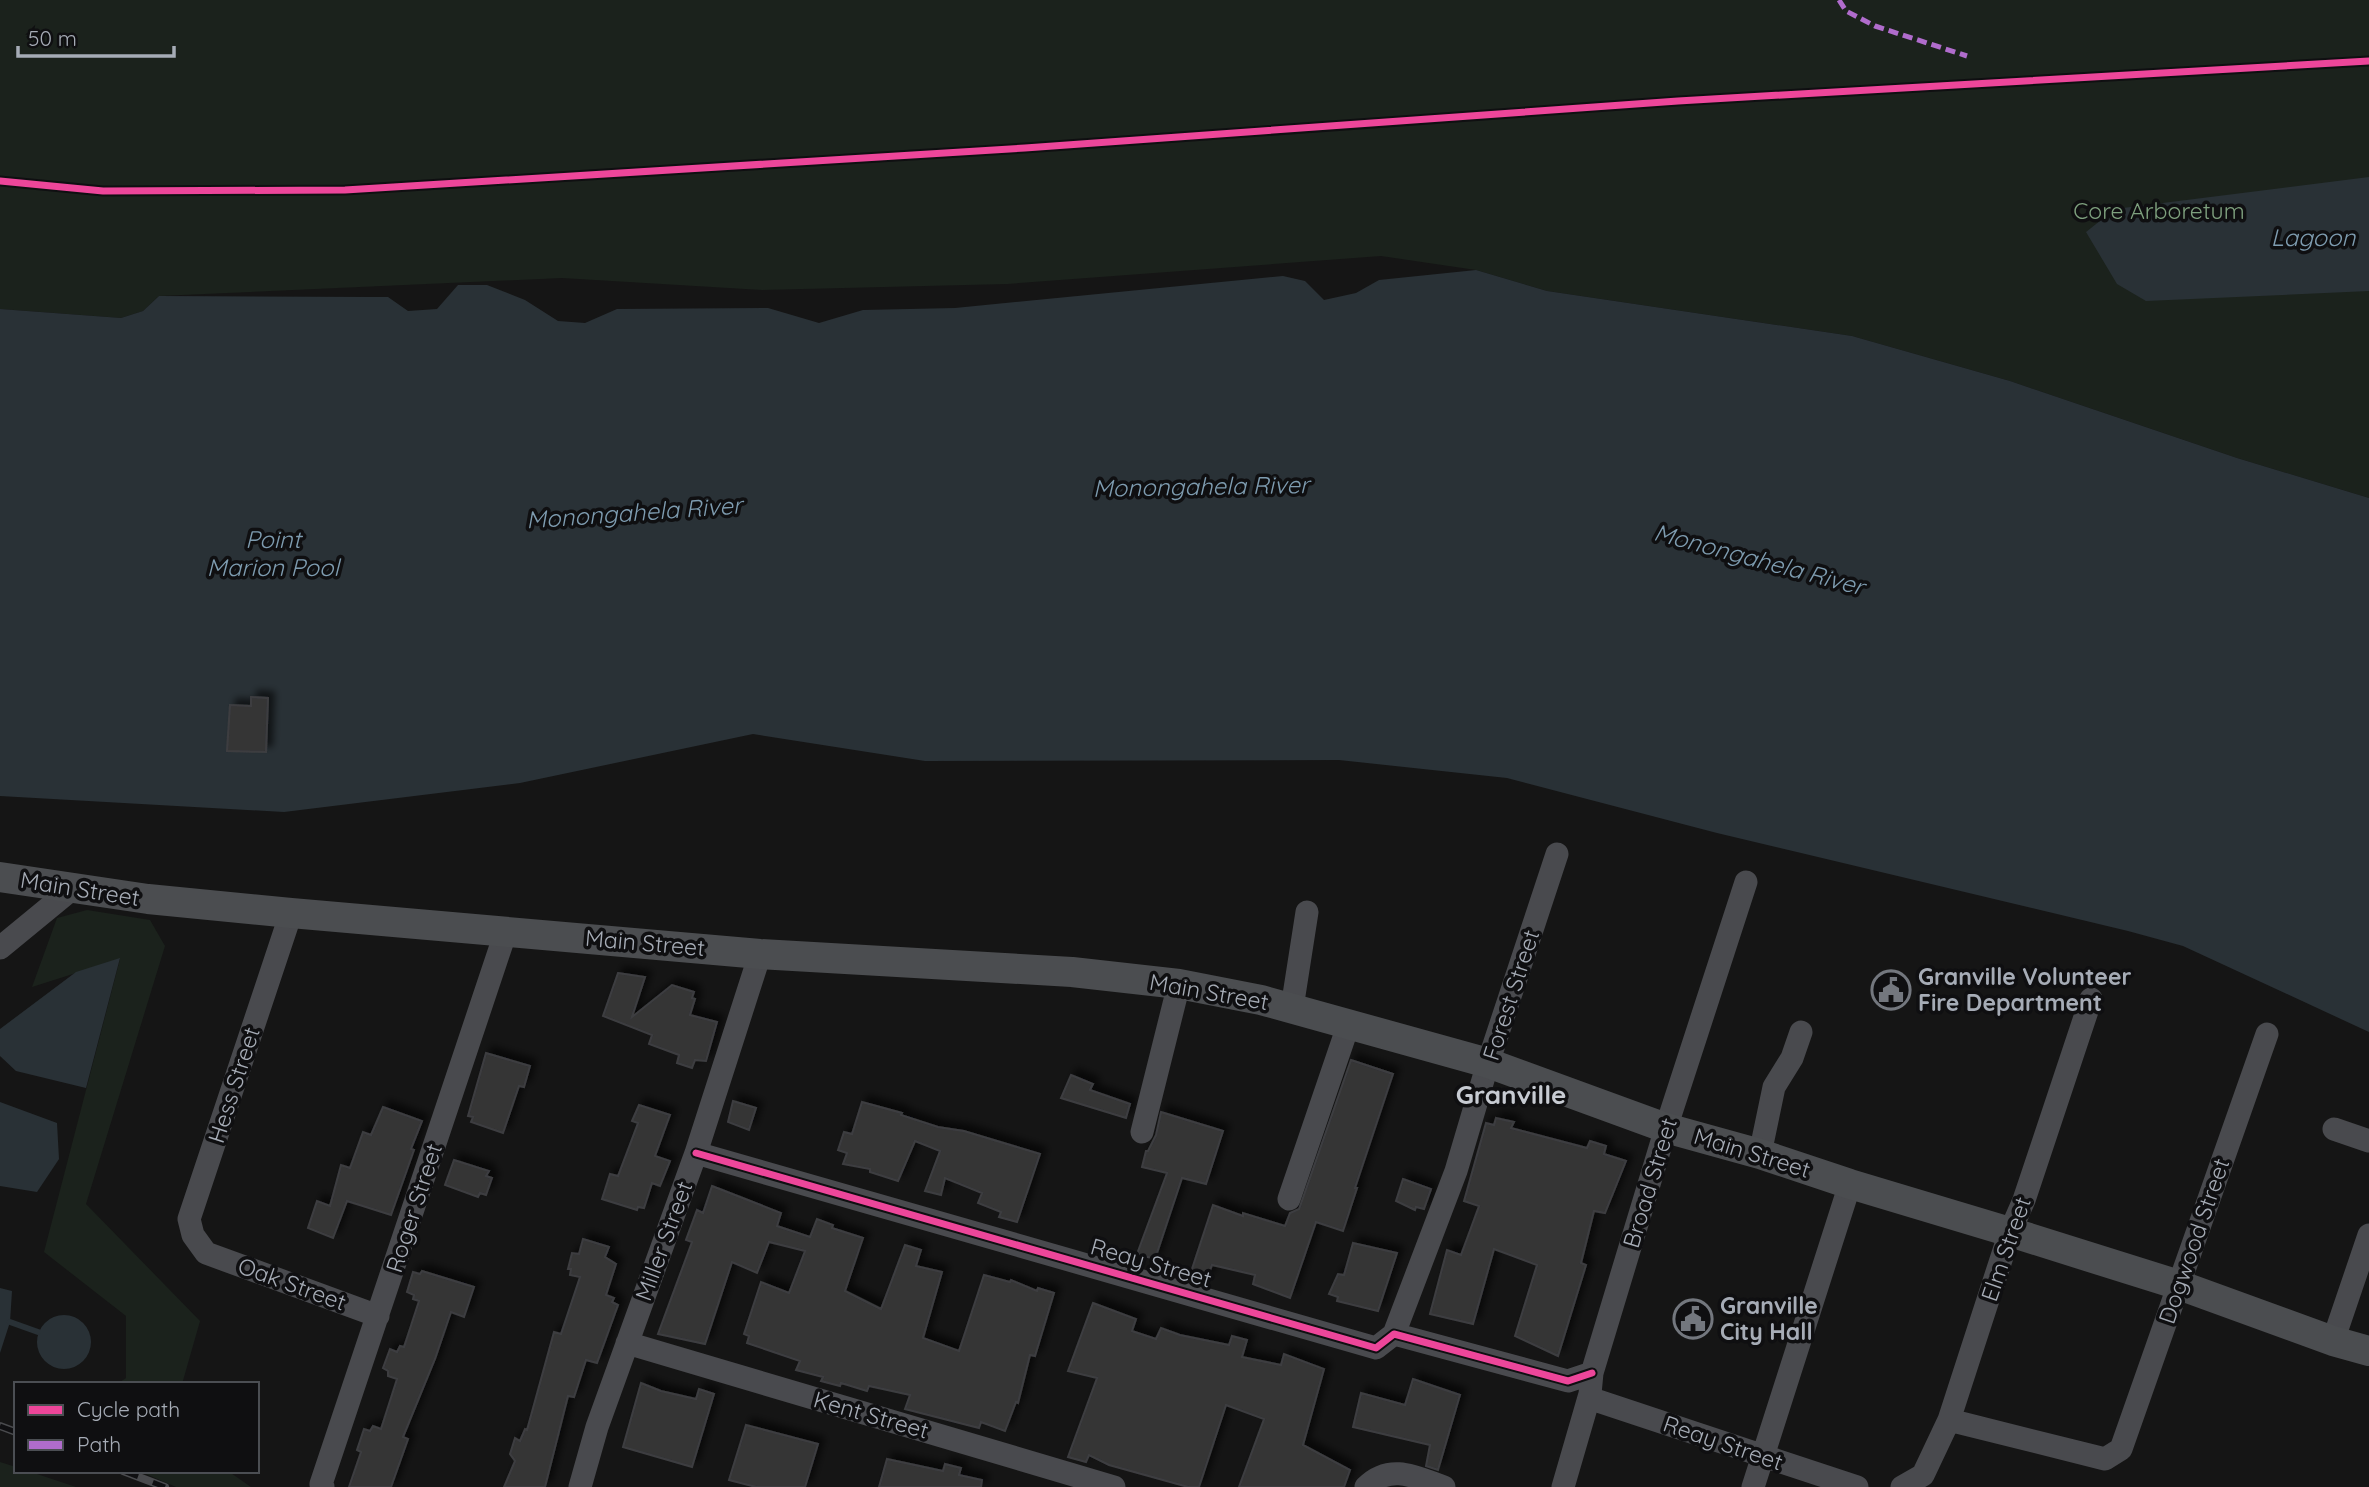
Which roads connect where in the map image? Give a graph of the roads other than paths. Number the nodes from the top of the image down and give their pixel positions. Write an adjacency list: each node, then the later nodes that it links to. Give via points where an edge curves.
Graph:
1 (1558, 854): 16 (street, Forest Street)
2 (0, 877): 4 (main road, Main Street)
3 (1746, 882): 17 (street, Broad Street)
4 (73, 888): 6 (main road, Main Street); 8 (street)
5 (1307, 912): 12 (street)
6 (291, 913): 7 (main road, Main Street); 27 (street, Hess Street, via 189,1219 192,1235)
7 (506, 931): 9 (main road, Main Street); 29 (street, Roger Street)
8 (0, 947)
9 (760, 954): 10 (main road, Main Street, via 1058,971); 21 (street, Miller Street)
10 (1179, 984): 12 (main road, Main Street); 19 (street)
11 (2091, 999): 25 (street, Elm Street)
12 (1292, 1008): 13 (main road, Main Street)
13 (1349, 1023): 16 (main road, Main Street); 24 (street)
14 (1801, 1032): 22 (street, via 1774,1087)
15 (2267, 1034): 28 (street, Dogwood Street)
16 (1488, 1063): 17 (main road, Main Street); 30 (street, Forest Street, via 1456,1171)
17 (1666, 1128): 22 (main road, Main Street); 34 (street, Broad Street)
18 (2334, 1129): 20 (street)
19 (1142, 1132)
20 (2369, 1141)
21 (696, 1153): 30 (street, Reay Street, via 1376,1348); 32 (street, Miller Street)
22 (1760, 1154): 23 (main road, Main Street)
23 (1850, 1184): 25 (main road, Main Street); 37 (street)
24 (1289, 1199)
25 (2010, 1232): 28 (main road, Main Street); 36 (street, Elm Street)
26 (2369, 1235): 31 (street)
27 (206, 1253): 29 (street, Oak Street)
28 (2179, 1285): 31 (main road, Main Street); 36 (street, Dogwood Street, via 2121,1449 2105,1459)
29 (378, 1315): 39 (street, Roger Street)
30 (1394, 1334): 34 (street, via 1568,1381)
31 (2333, 1341): 33 (main road, Main Street)
32 (627, 1343): 40 (street, Miller Street); 41 (street, Kent Street)
33 (2369, 1351)
34 (1592, 1373): 35 (street, Broad Street)
35 (1589, 1398): 37 (street, Reay Street); 44 (street, Broad Street)
36 (1949, 1420): 38 (street, Elm Street)
37 (1763, 1457): 45 (street); 46 (street, Reay Street)
38 (1923, 1481): 47 (street, Elm Street)
39 (322, 1485)
40 (580, 1487)
41 (1114, 1487)
42 (1366, 1487): 43 (street, via 1380,1476 1396,1472)
43 (1444, 1487)
44 (1563, 1487)
45 (1754, 1487)
46 (1857, 1487)
47 (1902, 1487)

